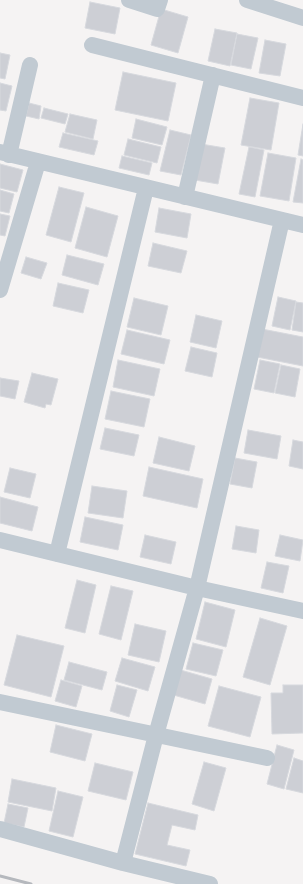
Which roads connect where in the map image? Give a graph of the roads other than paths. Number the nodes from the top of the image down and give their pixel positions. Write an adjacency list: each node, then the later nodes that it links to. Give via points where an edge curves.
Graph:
1 (129, 0): 2 (street, via 157,9)
2 (160, 0)
3 (247, 0): 4 (street)
4 (303, 18)
5 (92, 44): 7 (street)
6 (30, 65): 9 (street)
7 (213, 75): 8 (street); 12 (street)
8 (303, 98)
9 (4, 154): 10 (street)
10 (38, 162): 11 (street); 15 (street)
11 (146, 188): 12 (street); 17 (street)
12 (185, 197): 13 (street)
13 (282, 220): 14 (street); 18 (street)
14 (303, 226)
15 (0, 290)
16 (0, 540): 17 (street)
17 (57, 554): 18 (street)
18 (197, 588): 19 (street); 21 (street)
19 (303, 611)
20 (0, 702): 21 (street)
21 (156, 735): 22 (street); 24 (street)
22 (267, 758)
23 (0, 829): 24 (street)
24 (123, 863): 25 (street)
25 (210, 884)

